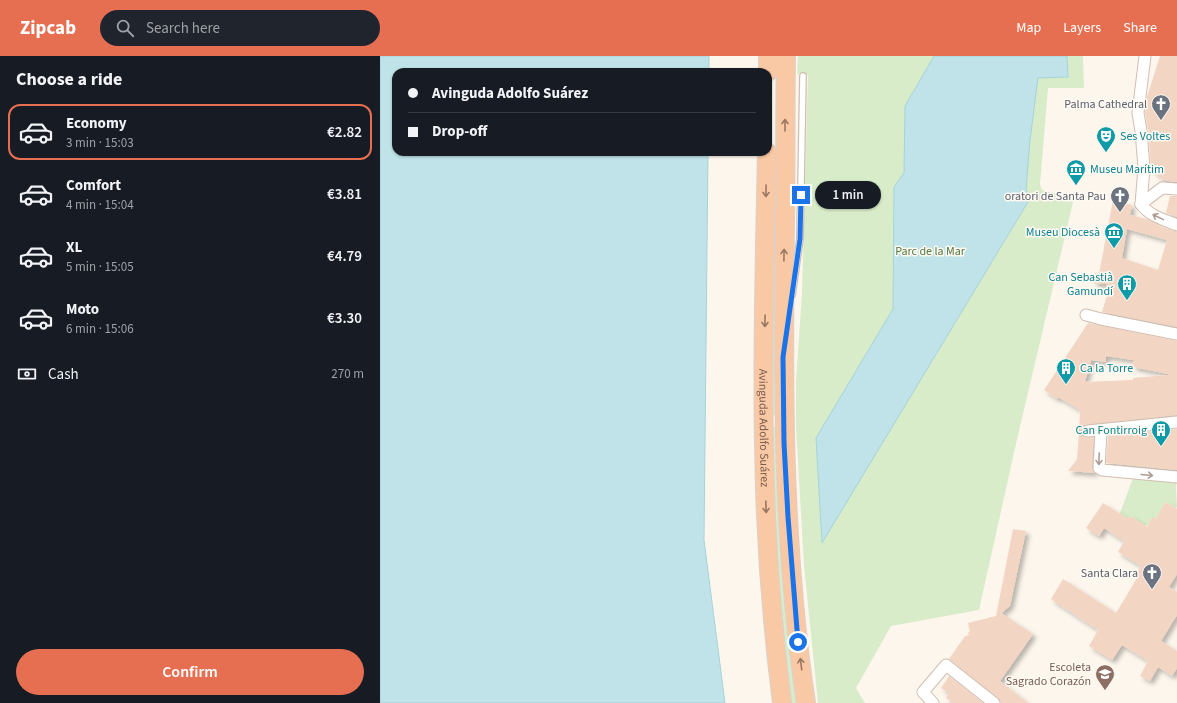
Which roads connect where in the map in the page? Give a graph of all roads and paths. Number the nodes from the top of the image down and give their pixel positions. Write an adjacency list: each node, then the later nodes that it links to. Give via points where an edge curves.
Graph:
1 (768, 56): 4 (highway)
2 (786, 56): 14 (highway, Avinguda Adolfo Suárez, one-way to 2)
3 (1145, 56): 8 (street, via 1138,113 1144,168)
4 (768, 68)
5 (803, 76): 10 (lane, via 800,239)
6 (767, 156): 19 (highway, Avinguda Adolfo Suárez, one-way to 19, via 765,493 771,593)
7 (1177, 189): 8 (street, via 1162,188)
8 (1141, 204): 9 (street, one-way to 8, via 1155,216)
9 (1177, 225)
10 (791, 302)
11 (790, 310): 14 (lane)
12 (1086, 315): 13 (street)
13 (1177, 334)
14 (783, 357): 20 (highway, Avinguda Adolfo Suárez, one-way to 14, via 789,536)
15 (1177, 422): 17 (street)
16 (1088, 431): 17 (street)
17 (1101, 431): 18 (street, one-way to 18, via 1099,468 1102,470)
18 (1177, 477)
19 (782, 703)
20 (806, 703)
21 (933, 703): 22 (street, via 923,692 946,665)
22 (994, 703)

